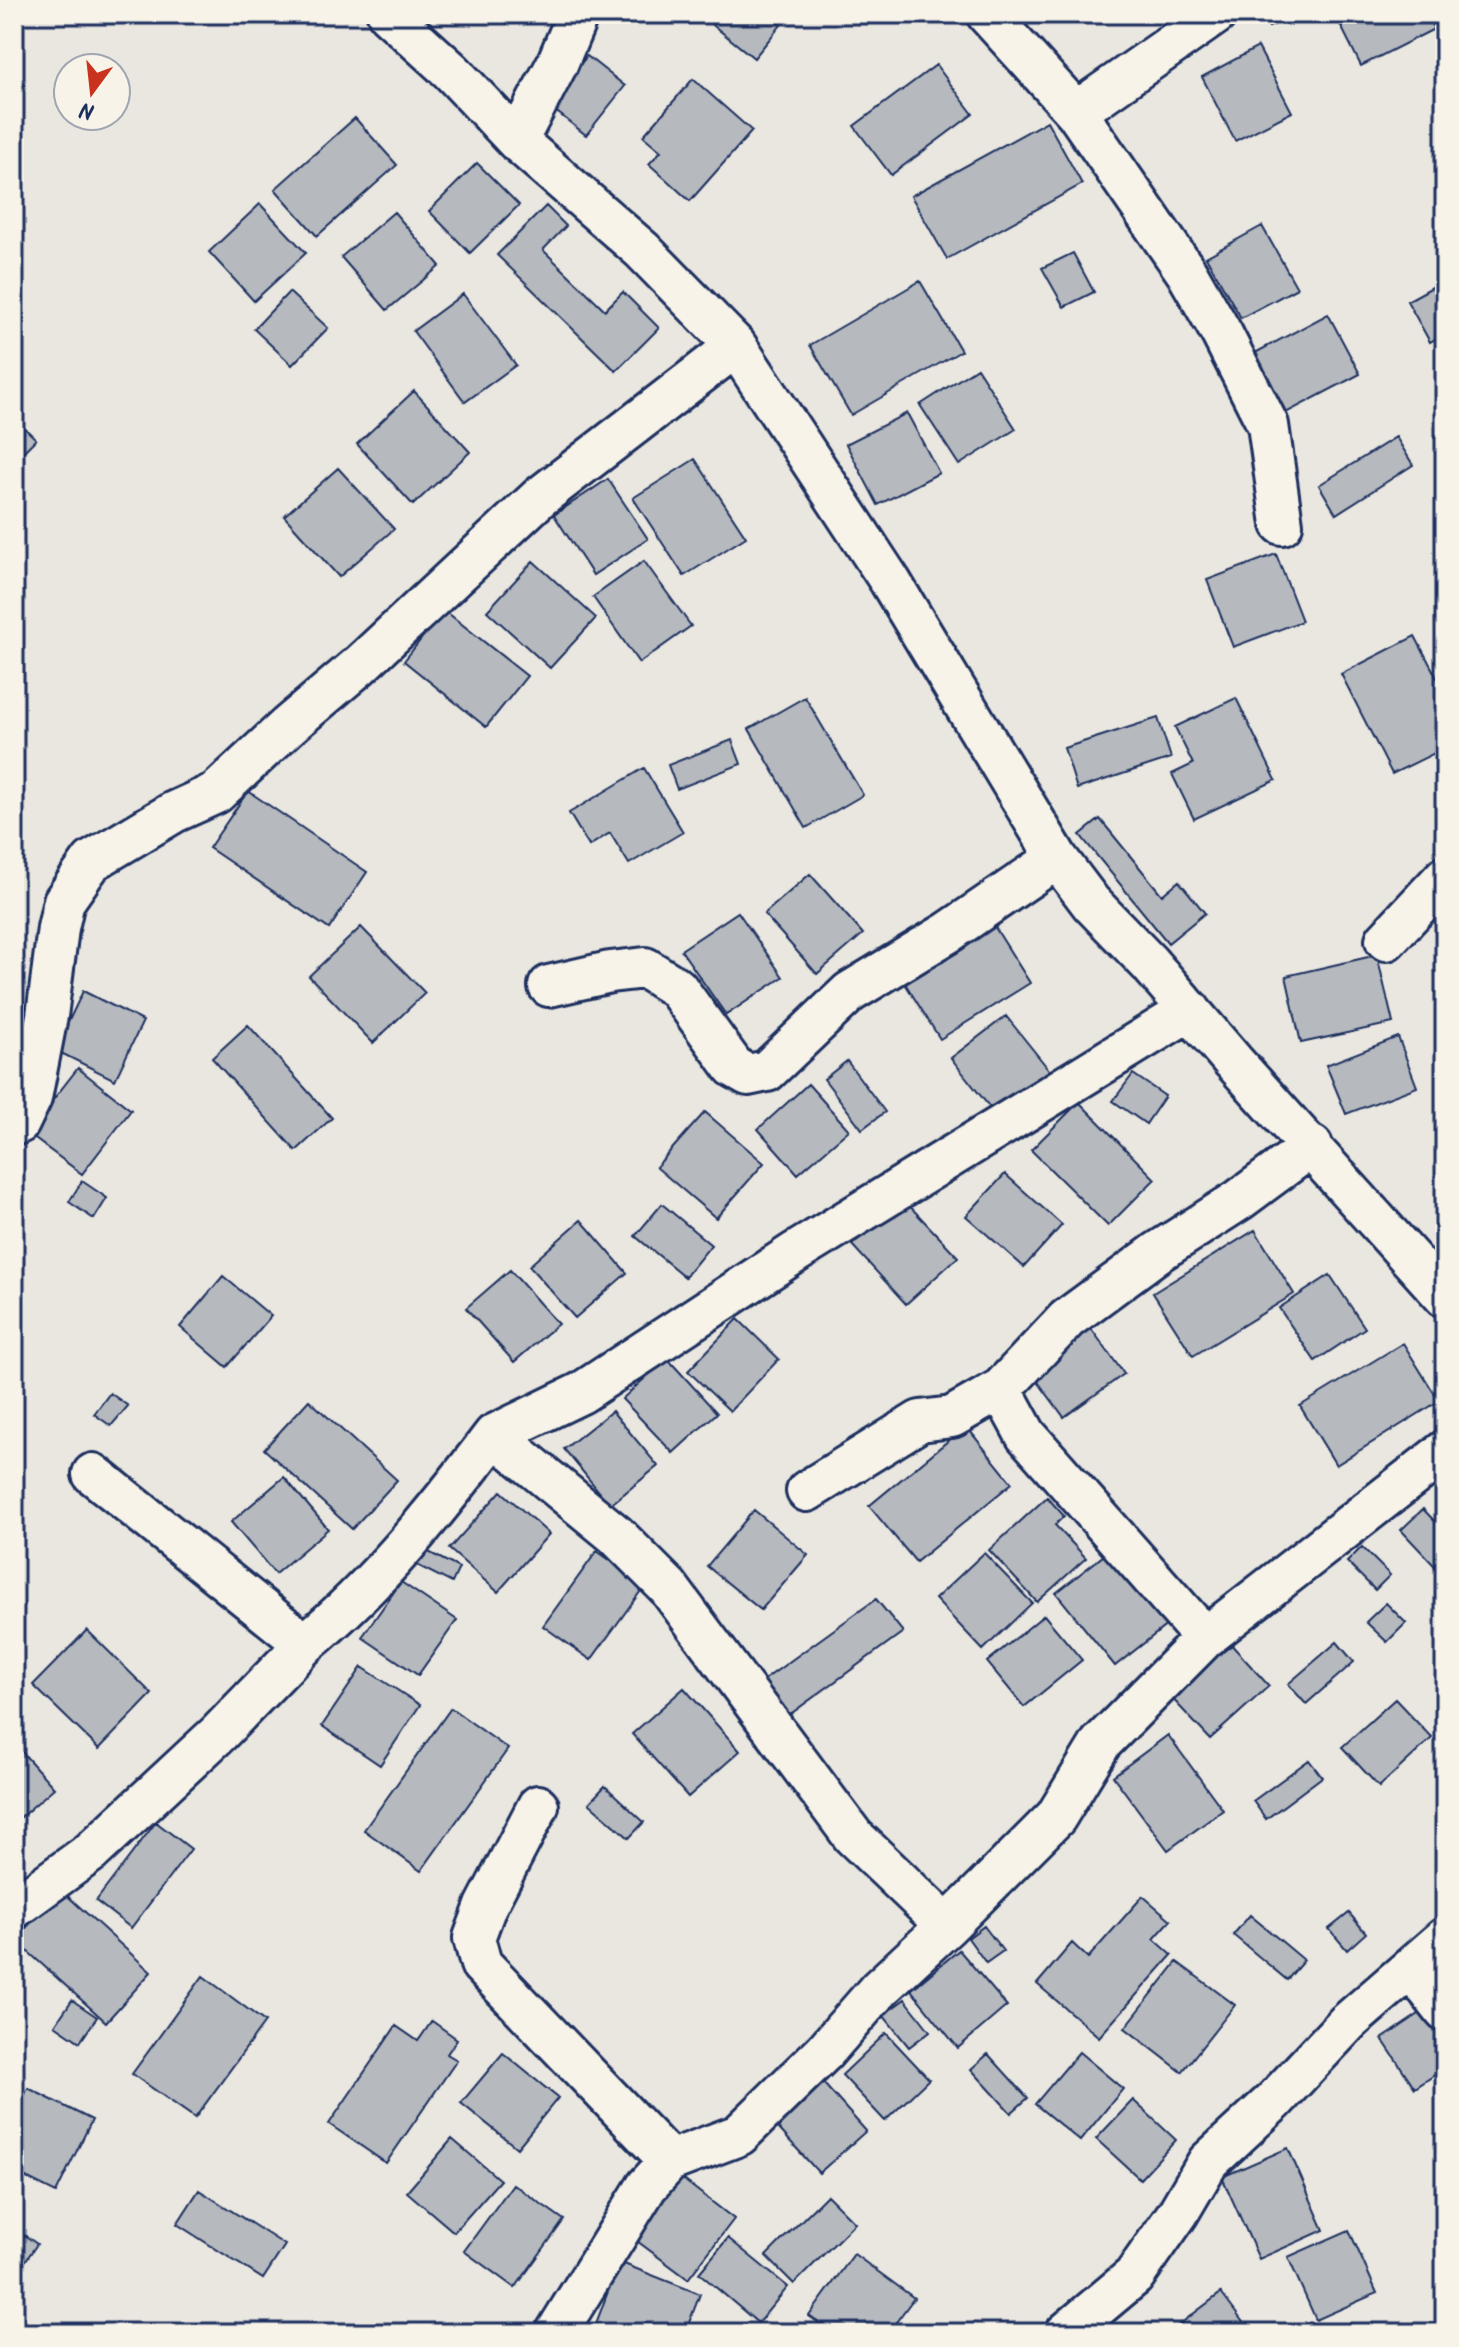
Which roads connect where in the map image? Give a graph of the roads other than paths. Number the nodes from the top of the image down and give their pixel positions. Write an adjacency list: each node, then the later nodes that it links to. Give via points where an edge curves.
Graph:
1 (388, 14): 6 (street)
2 (578, 14): 6 (street)
3 (987, 14): 5 (street)
4 (1216, 14): 5 (street)
5 (1076, 112): 8 (street, via 1187,273 1268,425)
6 (517, 141): 7 (street, via 642,250)
7 (736, 346): 9 (street, via 890,581); 14 (street, via 540,497 216,793 92,861 64,901 31,1098)
8 (1282, 524)
9 (1057, 858): 12 (street, via 850,992 767,1071 748,1075 734,1067 677,988 645,968); 13 (street, via 1091,903)
10 (1445, 877): 11 (street)
11 (1386, 940)
12 (549, 986)
13 (1190, 1010): 15 (street); 18 (street, via 796,1252 581,1393)
14 (14, 1125)
15 (1312, 1146): 16 (street); 17 (street, via 1067,1319)
16 (1445, 1297)
17 (1001, 1389): 21 (street, via 952,1417 920,1421); 22 (street, via 1026,1435)
18 (494, 1435): 23 (street, via 346,1611); 26 (street, via 616,1535 668,1587 853,1836)
19 (1445, 1451): 22 (street)
20 (93, 1474): 23 (street)
21 (807, 1491)
22 (1205, 1638): 26 (street, via 1101,1743 1056,1817)
23 (305, 1644): 25 (street, via 91,1852)
24 (538, 1806): 30 (street, via 474,1938 481,1964)
25 (14, 1908)
26 (947, 1926): 30 (street, via 739,2135)
27 (1445, 1938): 28 (street)
28 (1409, 1970): 29 (street); 32 (street, via 1347,2023 1208,2162 1134,2276)
29 (1445, 2011)
30 (670, 2161): 31 (street, via 647,2186)
31 (556, 2333)
32 (1066, 2333)

